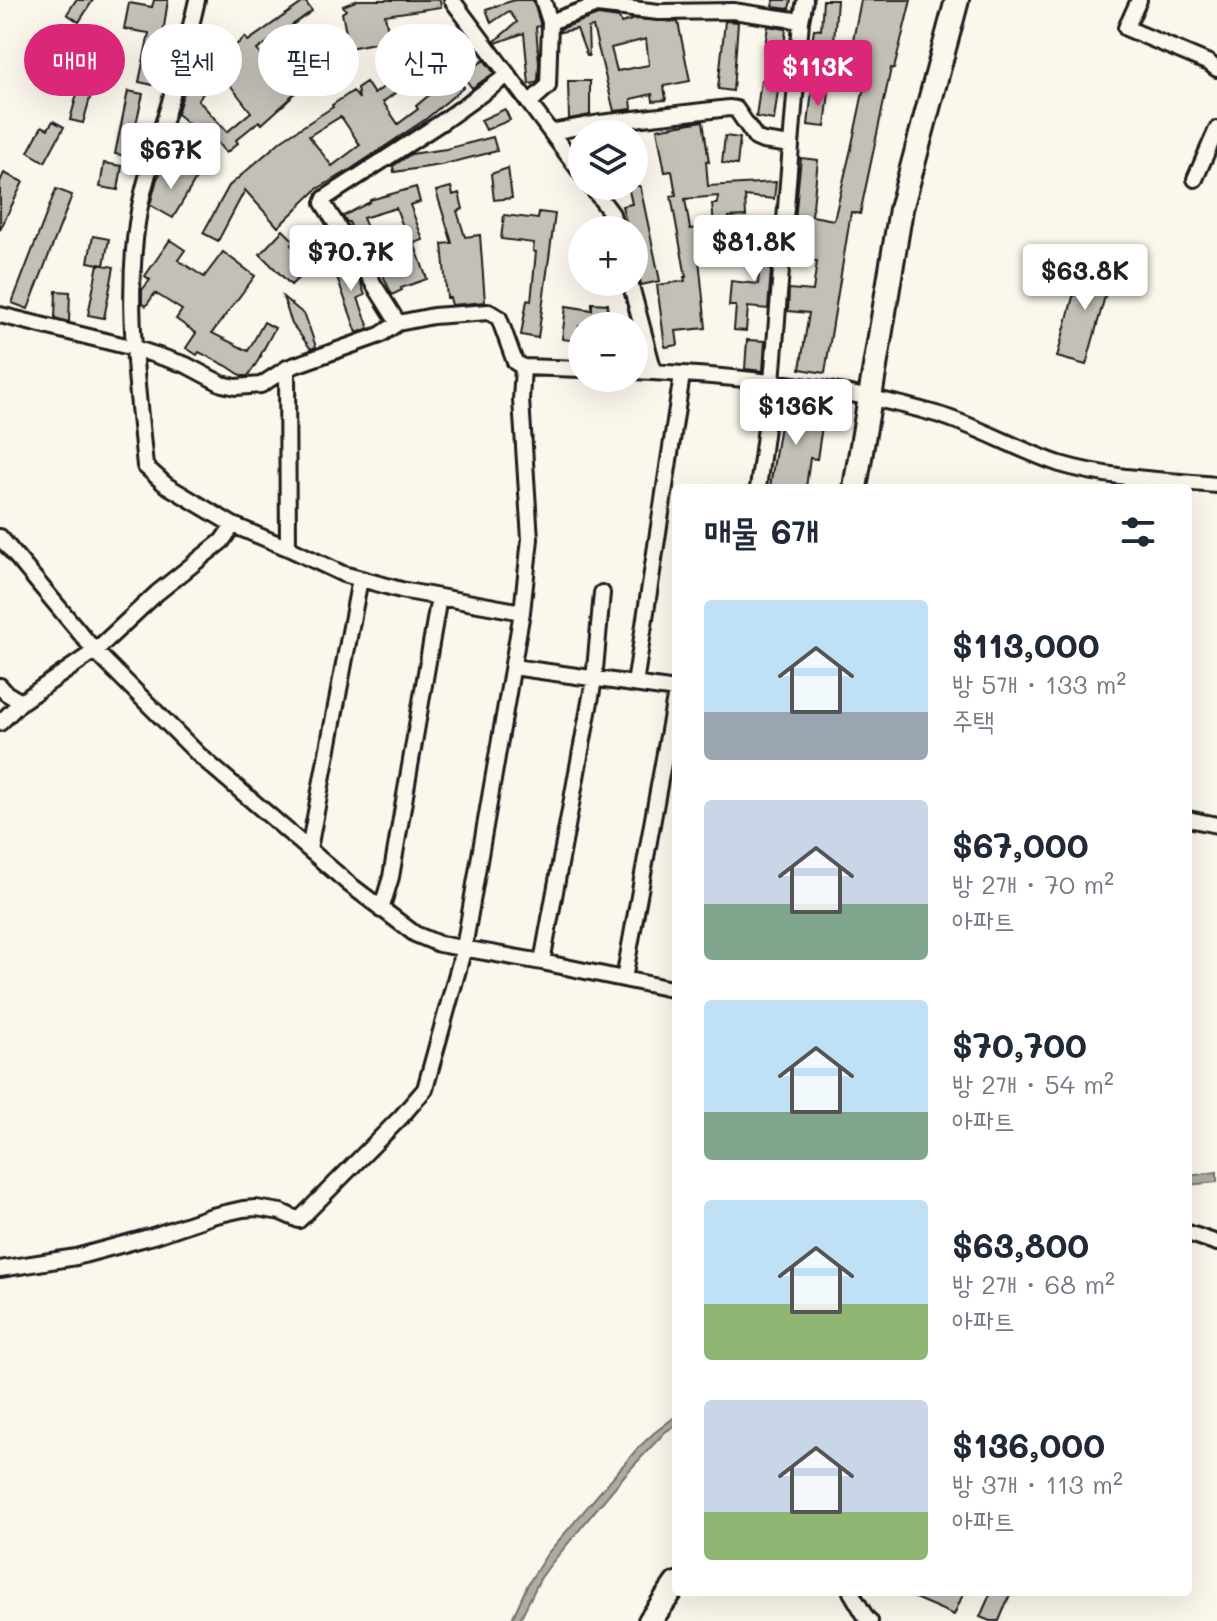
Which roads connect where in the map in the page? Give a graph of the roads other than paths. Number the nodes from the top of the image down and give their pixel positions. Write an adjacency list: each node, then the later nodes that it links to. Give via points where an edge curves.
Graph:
1 (197, 0): 21 (street, via 139,213 131,289)
2 (452, 0): 11 (street)
3 (543, 0): 9 (street)
4 (805, 0): 8 (street)
5 (957, 0): 29 (street, via 901,209)
6 (1139, 0): 10 (street, via 1126,28)
7 (597, 2): 8 (street, via 659,12 733,11); 9 (street)
8 (801, 21): 15 (street)
9 (550, 22): 12 (street, via 548,86)
10 (1217, 69)
11 (508, 75): 12 (street); 20 (street, via 325,198 323,203)
12 (529, 103): 14 (street)
13 (1217, 129): 17 (street)
14 (551, 132): 15 (street, via 729,108 736,109 756,138); 16 (street)
15 (791, 145): 28 (street)
16 (568, 155)
17 (1195, 179)
18 (634, 296): 26 (street)
19 (0, 315): 21 (street)
20 (398, 323): 22 (street, via 489,312 499,318 515,362); 23 (street, via 380,335)
21 (134, 348): 23 (street, via 236,387 261,385); 33 (street, via 145,466 166,485)
22 (523, 367): 24 (street); 39 (street, via 530,539)
23 (287, 368): 35 (street)
24 (568, 369)
25 (648, 372): 26 (street)
26 (654, 372): 27 (street)
27 (682, 375): 28 (street); 43 (street)
28 (772, 382): 29 (street); 30 (street)
29 (870, 398): 31 (street); 32 (street, via 938,414 1060,464)
30 (759, 484)
31 (856, 484)
32 (1217, 485)
33 (233, 525): 35 (street); 40 (street, via 222,541)
34 (0, 537): 40 (street)
35 (288, 548): 36 (street)
36 (360, 579): 38 (street); 51 (street)
37 (602, 593): 42 (street)
38 (439, 597): 39 (street); 52 (street)
39 (522, 612): 41 (street)
40 (95, 651): 46 (street); 51 (street, via 199,755)
41 (513, 667): 42 (street); 53 (street)
42 (594, 680): 43 (street); 54 (street)
43 (635, 684): 45 (street)
44 (0, 686): 46 (street)
45 (672, 690)
46 (21, 702): 48 (street)
47 (672, 713): 55 (street)
48 (0, 723)
49 (1192, 820): 50 (street)
50 (1217, 825)
51 (309, 849): 52 (street)
52 (381, 910): 53 (street, via 415,934)
53 (464, 948): 54 (street); 59 (street, via 425,1089 303,1218 256,1208 231,1211 76,1257)
54 (542, 962): 55 (street)
55 (624, 979): 56 (street)
56 (672, 989)
57 (1192, 1234): 58 (street)
58 (1217, 1243)
59 (0, 1269)
60 (672, 1590): 62 (street)
61 (853, 1596): 63 (street)
62 (650, 1621)
63 (870, 1621)

